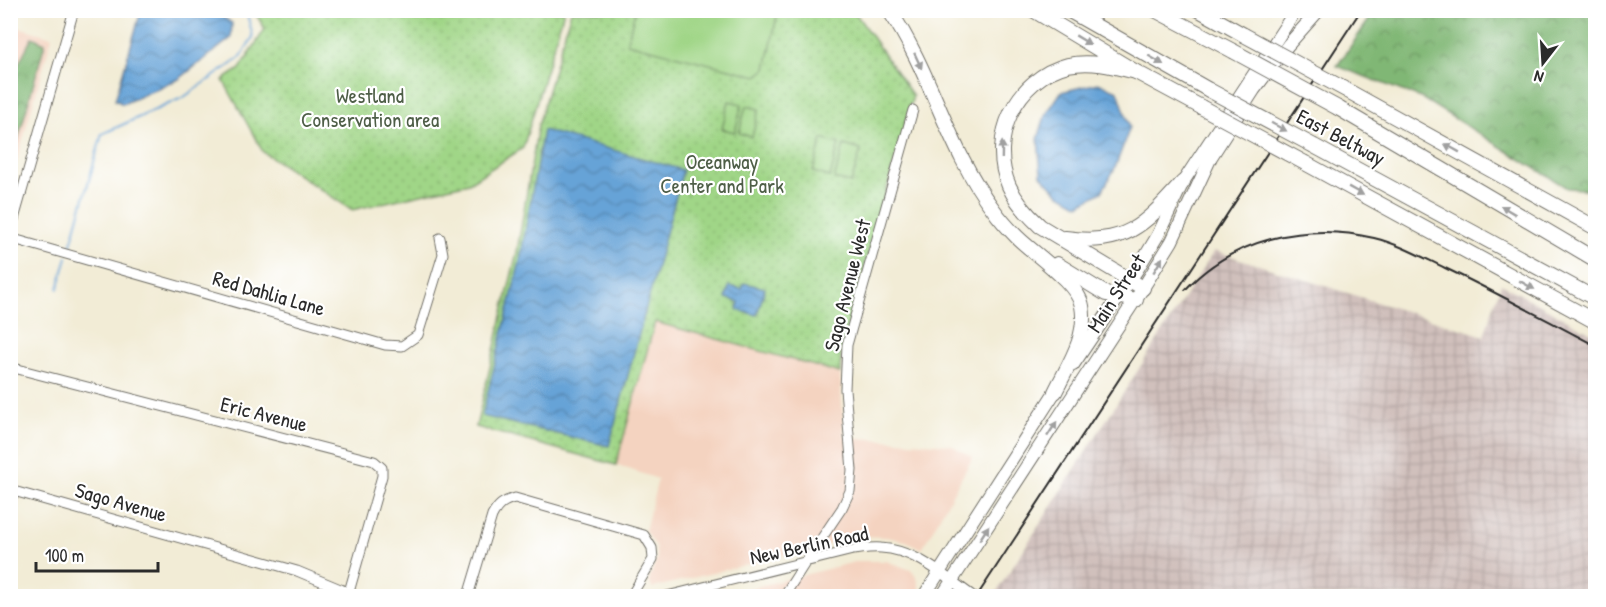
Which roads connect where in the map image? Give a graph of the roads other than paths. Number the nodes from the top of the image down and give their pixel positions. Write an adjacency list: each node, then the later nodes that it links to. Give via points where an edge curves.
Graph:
1 (74, 10): 13 (street)
2 (889, 10): 14 (highway, one-way to 14, via 907,38 971,176)
3 (1033, 10): 9 (highway, one-way to 9)
4 (1068, 10): 22 (highway, East Beltway, one-way to 22, bridge)
5 (1155, 10): 18 (highway, East Beltway, one-way to 5, bridge, via 1338,108)
6 (1199, 10): 12 (highway, one-way to 6, bridge)
7 (1296, 10): 11 (main road, Main Street)
8 (1319, 10): 20 (main road, Main Street, one-way to 8, via 1172,241 1217,148 1254,90)
9 (1136, 72): 15 (highway, one-way to 9, via 1029,216 1008,184 1001,154 1010,114 1023,93 1043,76 1066,66 1103,64); 23 (highway, one-way to 23, bridge)
10 (913, 110): 27 (street, Sago Avenue West, via 847,345 850,491)
11 (1183, 182): 15 (highway, via 1146,221 1132,230 1104,240); 19 (main road, Main Street, via 1158,236)
12 (1596, 228)
13 (10, 233)
14 (1016, 236): 21 (highway, via 1106,294); 25 (highway, via 1064,277 1082,303 1081,336)
15 (1059, 237): 19 (highway)
16 (10, 238): 17 (street, Red Dahlia Lane, via 385,345 402,346 418,335 443,254)
17 (440, 238)
18 (1596, 260)
19 (1130, 280): 20 (highway); 21 (main road, Main Street)
20 (1140, 294): 21 (highway); 29 (main road, Main Street, one-way to 20)
21 (1120, 297): 25 (main road, Main Street)
22 (1596, 299)
23 (1596, 322)
24 (10, 367): 30 (street, Eric Avenue, via 374,461 382,476)
25 (1055, 392): 28 (main road, Main Street)
26 (10, 490): 30 (street, Sago Avenue, via 297,572)
27 (805, 563): 28 (street, New Berlin Road, via 853,550 883,548 919,559); 33 (street, New Berlin Road); 34 (street, Sago Avenue West)
28 (940, 572): 29 (street, New Berlin Road); 35 (main road, Main Street)
29 (952, 582): 36 (main road, Main Street); 37 (street, New Berlin Road)
30 (353, 594)
31 (468, 597): 32 (street, via 492,516 498,505 515,498 644,535 653,559)
32 (631, 597)
33 (667, 597)
34 (784, 597)
35 (924, 597)
36 (942, 597)
37 (973, 597)

